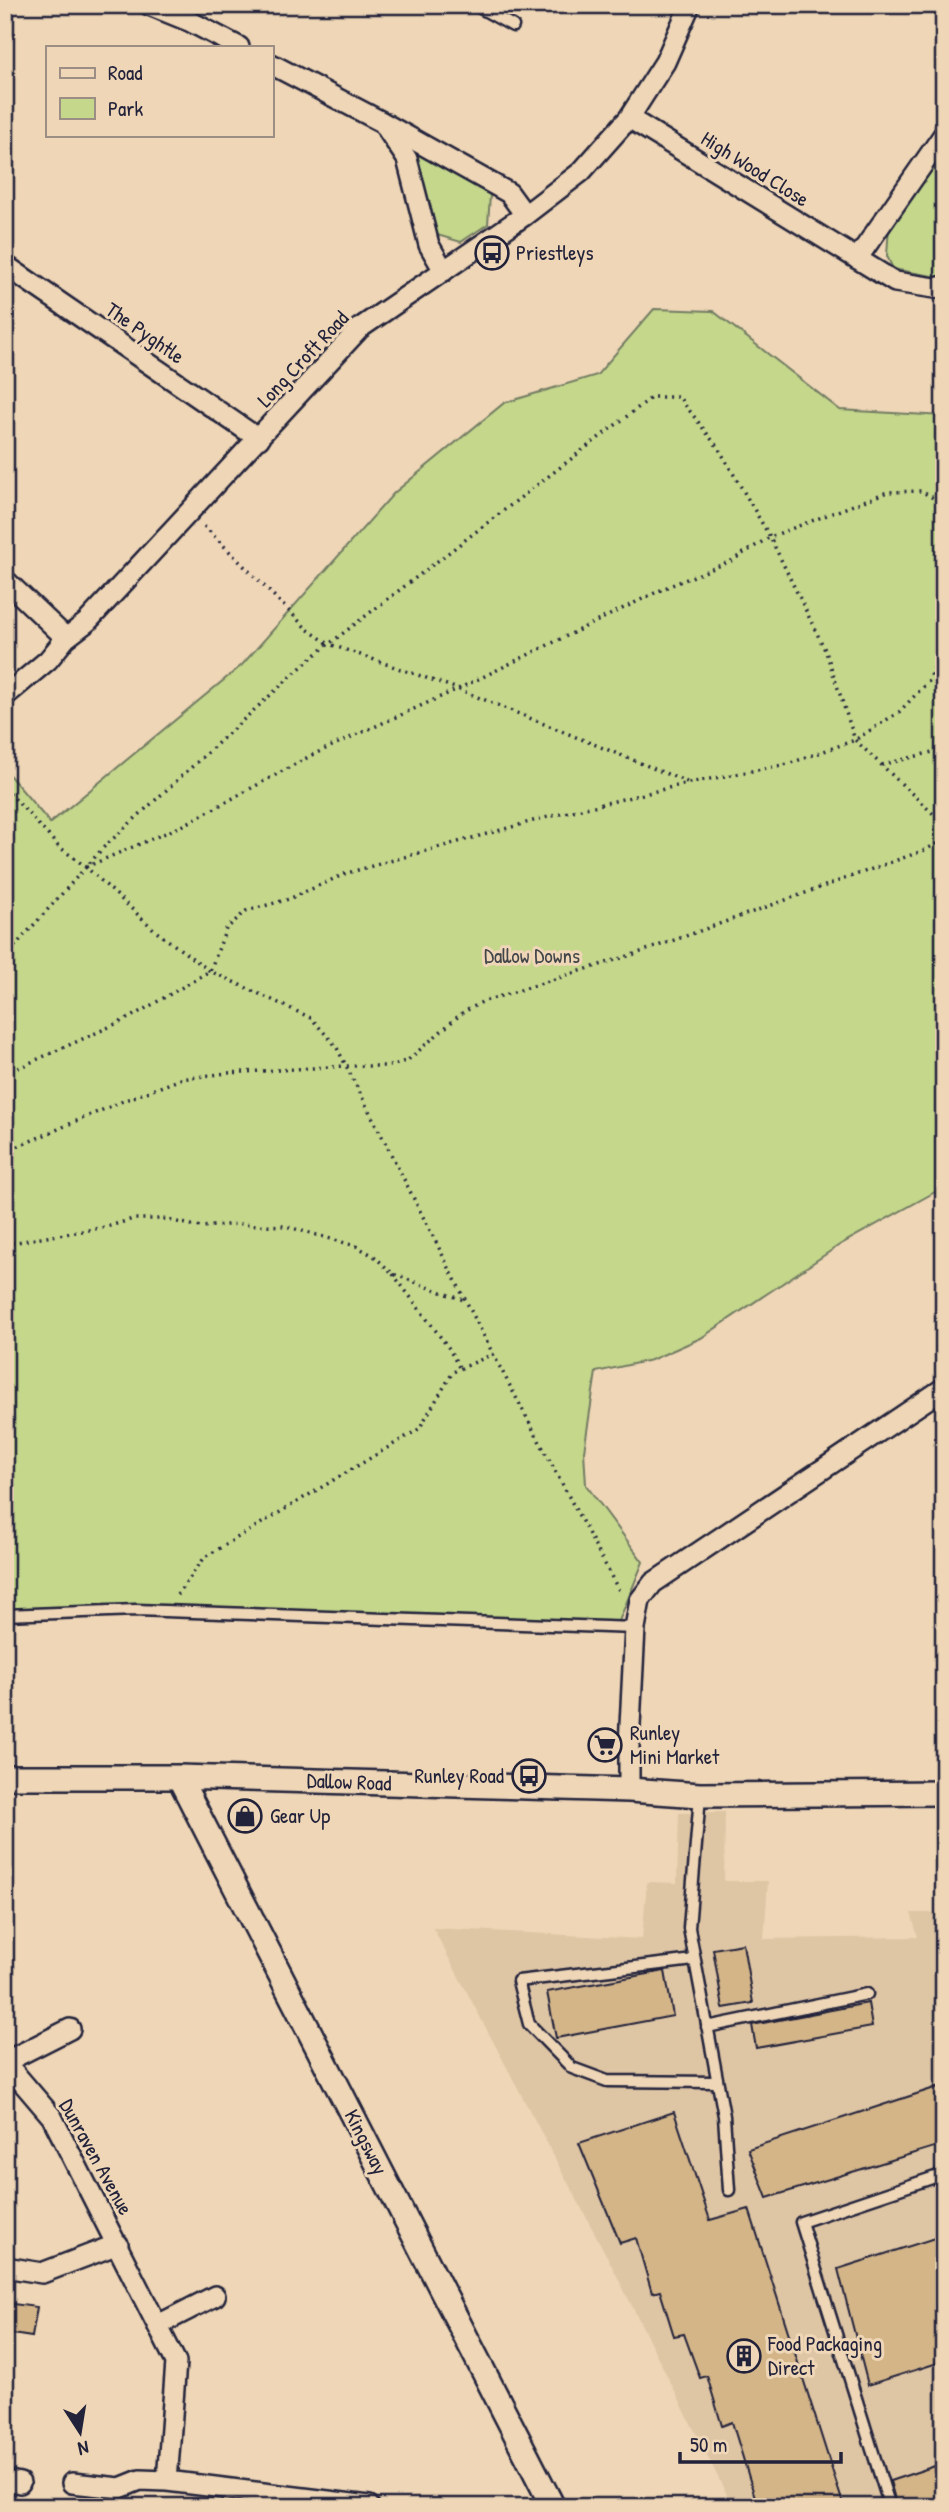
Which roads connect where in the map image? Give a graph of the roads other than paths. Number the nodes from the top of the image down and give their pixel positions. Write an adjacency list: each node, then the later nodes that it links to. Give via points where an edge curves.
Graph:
1 (149, 5): 5 (street)
2 (475, 5): 4 (lane)
3 (690, 5): 7 (street, Long Croft Road, via 665,62)
4 (513, 26)
5 (237, 46)
6 (273, 65): 8 (street)
7 (629, 118): 10 (street, Long Croft Road, via 581,172); 11 (street, High Wood Close)
8 (382, 122): 10 (street, via 509,193); 13 (street, via 407,159 429,245)
9 (944, 134): 11 (street)
10 (525, 215): 13 (street, Long Croft Road)
11 (857, 259): 14 (street, High Wood Close, via 895,282)
12 (5, 265): 15 (street, The Pyghtle)
13 (444, 271): 15 (street, Long Croft Road, via 360,328)
14 (944, 286)
15 (259, 439): 17 (street, Long Croft Road, via 87,622)
16 (5, 580): 17 (street)
17 (66, 638): 18 (street, Long Croft Road, via 48,660)
18 (5, 695)
19 (944, 1388): 21 (street, via 653,1583 640,1600)
20 (5, 1615): 21 (lane, via 136,1610)
21 (635, 1628): 24 (street)
22 (5, 1777): 23 (street, Dallow Road)
23 (179, 1777): 24 (street, Dallow Road); 43 (street, Kingsway)
24 (629, 1790): 26 (street, Dallow Road)
25 (944, 1793): 26 (street, Dallow Road)
26 (700, 1795): 27 (lane, via 689,1928)
27 (694, 1960): 29 (lane); 32 (lane, via 518,1981 528,2024 572,2068 607,2081)
28 (867, 1994): 29 (lane)
29 (707, 2027): 32 (lane)
30 (70, 2029): 31 (street, Dunraven Avenue)
31 (5, 2062): 35 (street, Dunraven Avenue, via 52,2117)
32 (717, 2081): 34 (lane)
33 (944, 2174): 44 (lane, via 801,2222)
34 (729, 2190)
35 (118, 2244): 36 (street, Dunraven Avenue, via 42,2273); 38 (street, Dunraven Avenue)
36 (5, 2267)
37 (215, 2296): 38 (street)
38 (158, 2325): 39 (street, Dunraven Avenue, via 176,2362)
39 (167, 2482): 40 (street, via 140,2480 120,2488); 41 (street)
40 (72, 2483)
41 (253, 2499): 42 (street)
42 (369, 2507)
43 (553, 2507)
44 (890, 2507)

